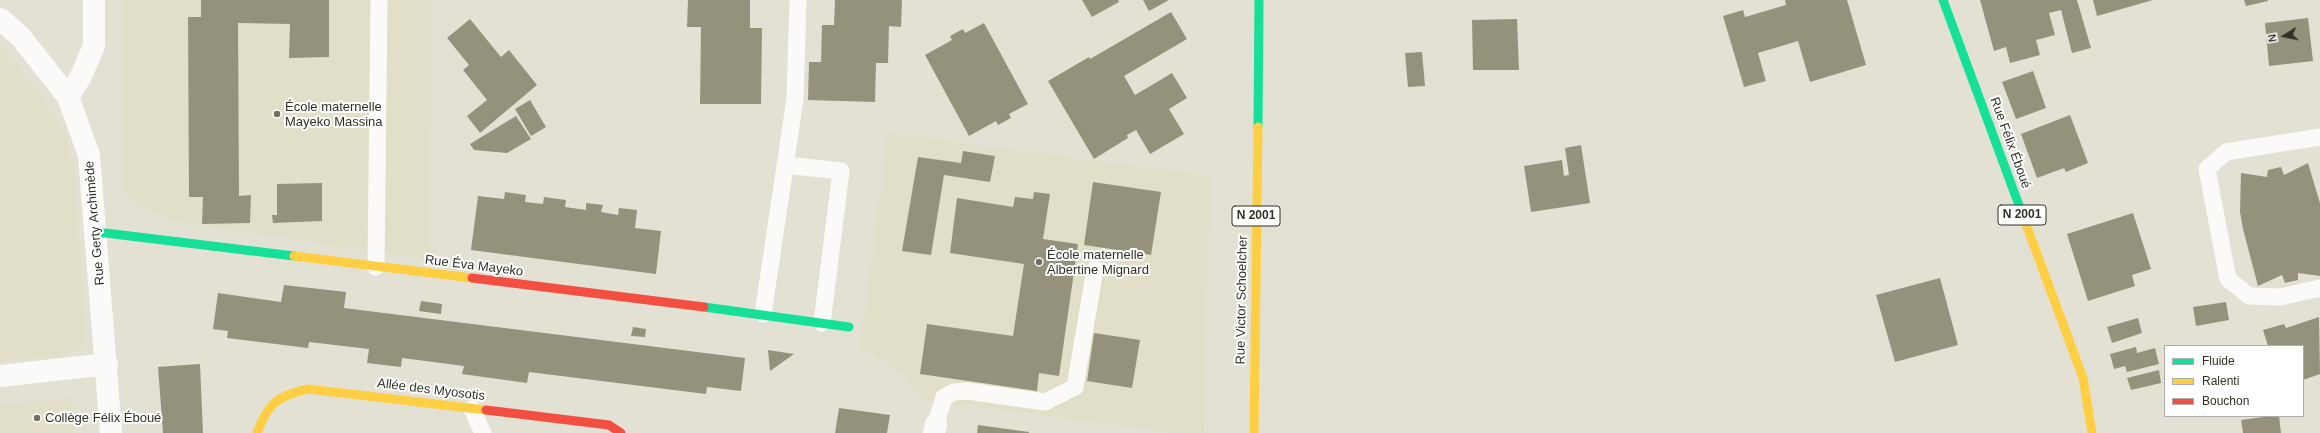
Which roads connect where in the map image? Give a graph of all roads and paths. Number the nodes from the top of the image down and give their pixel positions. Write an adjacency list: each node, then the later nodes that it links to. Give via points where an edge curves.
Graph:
1 (94, 0): 7 (street, via 94,46 80,78)
2 (379, 0): 11 (lane)
3 (798, 0): 9 (lane, via 795,99)
4 (1260, 0): 25 (street, Rue Victor Schoelcher / N 2001)
5 (1943, 0): 26 (street, Rue Félix Éboué / N 2001, via 2082,378)
6 (0, 19): 7 (street, Rue Gerty Archimède, via 20,36)
7 (68, 97): 10 (street, Rue Gerty Archimède, via 89,155)
8 (2320, 137): 13 (lane, via 2226,152 2207,169 2228,279 2249,296 2280,297)
9 (785, 165): 14 (lane); 15 (lane, via 841,171)
10 (97, 232): 11 (street, Rue Éva Mayeko); 17 (street, Rue Gerty Archimède)
11 (376, 267): 14 (street, Rue Éva Mayeko)
12 (1095, 269): 20 (lane, via 1075,386 1045,402 967,391 954,392 944,397)
13 (2320, 288)
14 (763, 314): 15 (street, Rue Éva Mayeko)
15 (822, 323): 16 (street, Rue Éva Mayeko)
16 (849, 327)
17 (107, 364): 18 (street); 21 (street, Rue Gerty Archimède)
18 (0, 376)
19 (472, 409): 22 (street, Allée des Myosotis, via 308,389 287,393 270,403); 23 (lane); 24 (street, Allée des Myosotis, via 609,426)
20 (935, 428)
21 (111, 433)
22 (257, 433)
23 (483, 433)
24 (621, 433)
25 (1254, 433)
26 (2092, 433)

